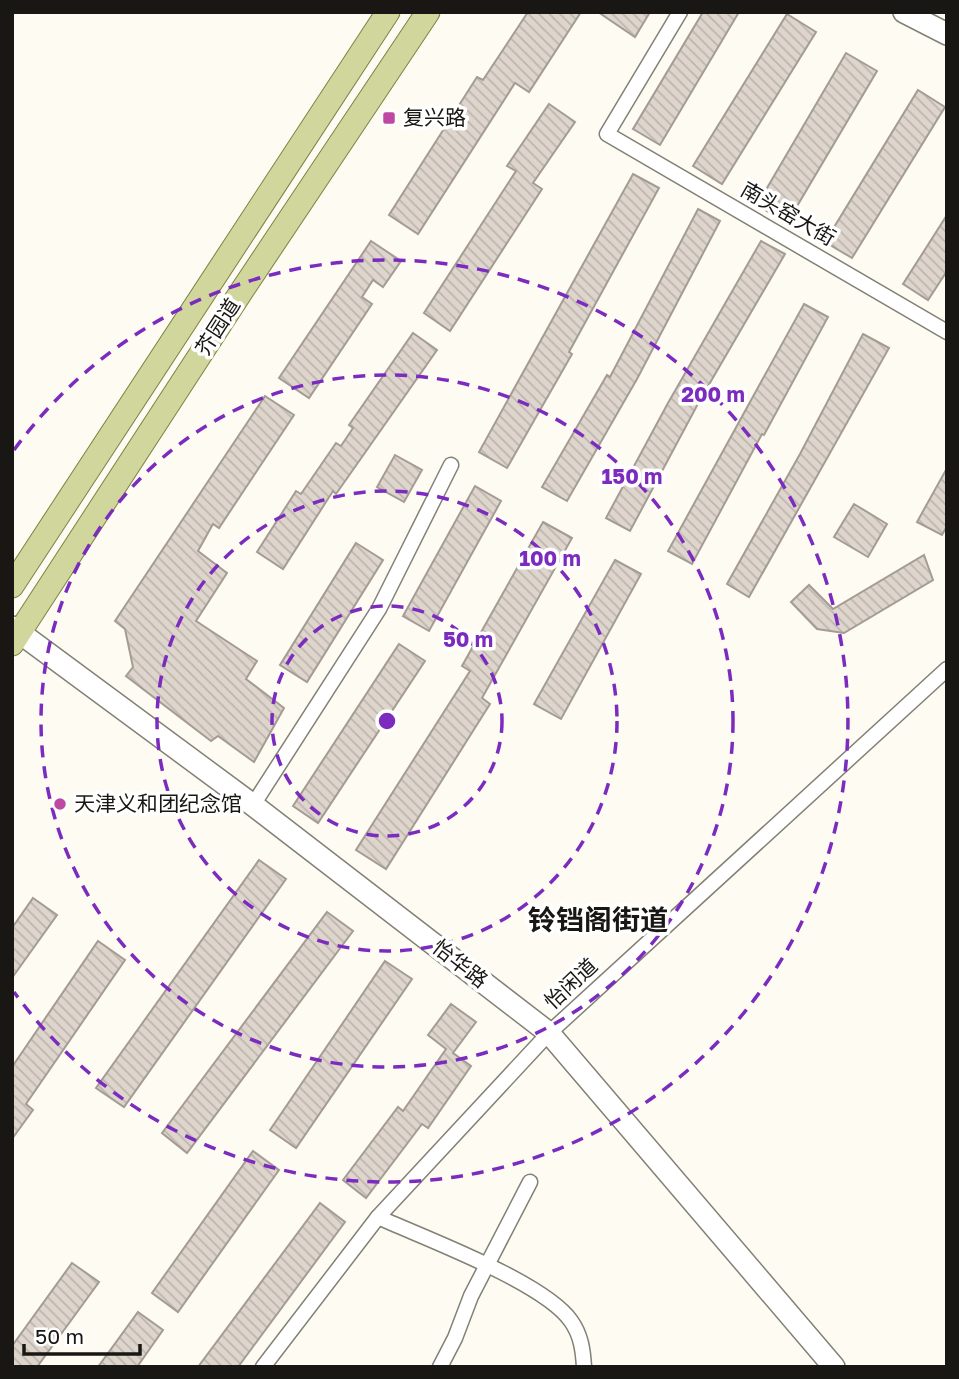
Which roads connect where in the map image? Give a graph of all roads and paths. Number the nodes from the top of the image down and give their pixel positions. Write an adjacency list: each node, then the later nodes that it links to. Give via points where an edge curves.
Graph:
1 (388, 12): 8 (main road, 芥园道)
2 (428, 12): 9 (main road, 芥园道)
3 (680, 12): 6 (street, 南头窑大街, via 607,134)
4 (904, 12): 5 (street)
5 (947, 34)
6 (947, 332)
7 (451, 466): 11 (street, via 379,609)
8 (12, 586)
9 (15, 635): 11 (street, 怡华路)
10 (947, 669): 12 (street, 怡闲道)
11 (253, 805): 12 (street, 怡华路)
12 (549, 1033): 14 (street, 怡闲道); 19 (street, 怡华路)
13 (530, 1182): 15 (street)
14 (378, 1217): 15 (street); 16 (street, 怡闲道)
15 (487, 1265): 17 (street); 18 (street, via 557,1305 583,1345)
16 (263, 1367)
17 (440, 1367)
18 (584, 1367)
19 (834, 1367)

